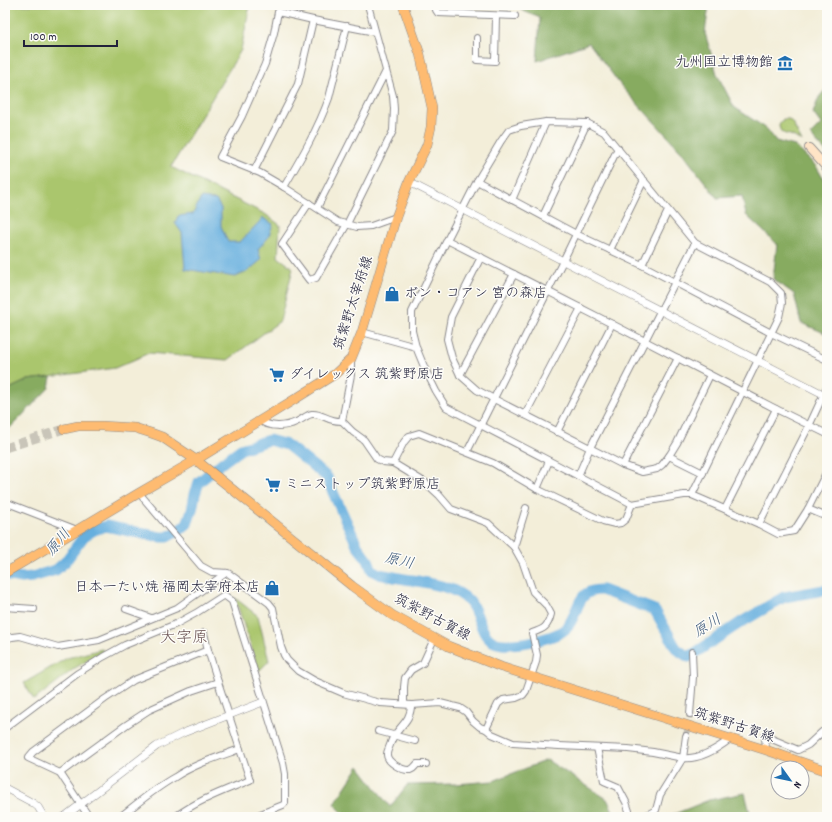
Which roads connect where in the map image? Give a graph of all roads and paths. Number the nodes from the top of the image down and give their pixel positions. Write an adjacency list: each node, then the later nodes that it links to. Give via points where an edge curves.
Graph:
1 (280, 5): 5 (street)
2 (368, 5): 10 (street)
3 (403, 5): 21 (main road, 筑紫野太宰府線, via 420,54 432,108 427,145)
4 (435, 5): 6 (street, via 438,13)
5 (278, 12): 8 (street); 18 (street, via 266,64 220,157)
6 (496, 16): 7 (street); 11 (street, via 495,61 477,60)
7 (515, 16)
8 (313, 20): 9 (street); 18 (street, via 298,84)
9 (347, 26): 10 (street); 22 (street, via 325,109)
10 (375, 32): 12 (street)
11 (477, 38)
12 (386, 71): 25 (street); 30 (street, via 393,96 393,131)
13 (546, 122): 14 (street); 20 (street, via 509,130); 23 (street)
14 (587, 122): 15 (street, via 604,132); 28 (street)
15 (618, 148): 19 (street); 31 (street)
16 (809, 148): 17 (main road)
17 (827, 168)
18 (254, 171): 22 (street)
19 (644, 180): 27 (street); 34 (street)
20 (477, 181): 23 (street); 26 (street)
21 (409, 182): 26 (street); 29 (main road, 筑紫野太宰府線)
22 (284, 187): 24 (street)
23 (512, 200): 28 (street)
24 (309, 203): 25 (street); 30 (street, via 282,244 309,280 316,278)
25 (317, 208): 30 (street, via 338,222)
26 (462, 209): 32 (street); 36 (street)
27 (668, 210): 33 (street); 37 (street)
28 (543, 216): 31 (street)
29 (396, 217): 30 (street, via 370,226 357,227); 44 (main road, 筑紫野太宰府線)
30 (346, 224)
31 (576, 234): 34 (street); 36 (street)
32 (446, 240): 35 (street); 47 (street, via 412,312 412,331)
33 (695, 243): 39 (street); 45 (street, via 770,282 781,293 779,317)
34 (610, 250): 37 (street)
35 (481, 257): 38 (street); 52 (street, via 451,317 447,339)
36 (563, 262): 40 (street); 42 (street)
37 (642, 265): 39 (street)
38 (514, 274): 40 (street); 52 (street)
39 (675, 283): 42 (street); 45 (street)
40 (548, 292): 41 (street); 57 (street)
41 (581, 308): 43 (street); 59 (street)
42 (660, 310): 46 (street); 51 (street)
43 (612, 324): 46 (street); 65 (street)
44 (362, 332): 47 (street); 49 (main road, 筑紫野太宰府線)
45 (771, 333): 50 (street); 51 (street)
46 (645, 341): 48 (street); 67 (street)
47 (416, 348): 62 (street, via 446,407)
48 (678, 358): 53 (street); 73 (street)
49 (351, 359): 60 (main road, 筑紫野太宰府線, via 335,374); 61 (street, via 351,375)
50 (827, 360)
51 (758, 361): 55 (street); 56 (street)
52 (460, 375): 57 (street, via 477,390)
53 (710, 375): 55 (street); 69 (street)
54 (827, 387): 56 (street)
55 (743, 392): 58 (street); 75 (street)
56 (823, 394): 63 (street)
57 (494, 399): 59 (street); 62 (street)
58 (776, 409): 63 (street); 84 (street)
59 (525, 415): 65 (street)
60 (260, 420): 61 (street, via 263,424 278,426 295,423 314,414); 71 (main road, 筑紫野太宰府線)
61 (342, 421): 72 (street, via 364,440 378,459)
62 (480, 426): 68 (street); 70 (street)
63 (810, 426): 66 (street); 87 (street)
64 (64, 429): 71 (main road, 筑紫野古賀線, via 78,426 135,428 162,437)
65 (557, 432): 67 (street)
66 (827, 434)
67 (590, 448): 73 (street); 76 (street)
68 (467, 452): 72 (street, via 419,433 409,436); 78 (street, via 493,463)
69 (669, 456): 73 (street, via 657,470 642,472); 75 (street)
70 (549, 461): 76 (street); 78 (street)
71 (199, 463): 79 (main road, 筑紫野太宰府線); 98 (main road, 筑紫野古賀線, via 352,586 392,615)
72 (393, 463): 89 (street, via 426,483 451,509 488,523)
73 (623, 465)
74 (827, 471): 77 (street)
75 (703, 473): 80 (street)
76 (578, 476): 82 (street)
77 (824, 483): 85 (street)
78 (537, 489): 82 (street, via 603,521 615,524 626,519)
79 (139, 492): 88 (main road, 筑紫野太宰府線); 91 (street, via 202,566 212,572)
80 (692, 495): 82 (street); 84 (street)
81 (5, 502): 88 (street)
82 (632, 504)
83 (526, 508): 89 (street)
84 (725, 509): 87 (street)
85 (808, 509): 86 (street); 87 (street, via 794,531 778,534)
86 (827, 517)
87 (759, 524)
88 (77, 530): 90 (main road, 筑紫野太宰府線)
89 (514, 547): 101 (street, via 523,562 533,592 551,614 546,627 532,633 537,655)
90 (8, 571)
91 (226, 573): 95 (street, via 177,608); 104 (street, via 269,602 273,608 284,655 298,671 343,693 380,703)
92 (5, 607): 93 (street)
93 (34, 609)
94 (126, 609): 95 (street)
95 (150, 618): 97 (street, via 99,640 58,647 20,636)
96 (204, 633): 99 (street)
97 (5, 639)
98 (434, 639): 101 (main road, 筑紫野古賀線); 104 (street, via 423,663 411,670 406,678 404,687)
99 (208, 650): 102 (street); 121 (street, via 134,680 99,703 28,758)
100 (692, 652): 105 (street)
101 (532, 676): 108 (street, via 523,695 503,700 498,704); 112 (main road, 筑紫野古賀線)
102 (218, 682): 106 (street); 121 (street, via 149,710)
103 (263, 702): 106 (street); 107 (street, via 232,601 224,595 176,624 102,657); 129 (street, via 284,767 285,803)
104 (408, 704): 108 (street, via 440,703 460,708 480,727); 110 (street, via 411,712)
105 (690, 714)
106 (229, 715): 116 (street); 123 (street, via 182,733 157,746)
107 (5, 728)
108 (486, 729): 115 (street, via 513,742)
109 (378, 732): 110 (street)
110 (394, 736): 114 (street); 119 (street, via 387,753 392,764 410,770 417,764)
111 (686, 736): 118 (street)
112 (730, 739): 117 (main road, 筑紫野古賀線); 118 (street, via 699,757)
113 (827, 739): 117 (street, via 822,732 808,746 798,750 765,736)
114 (415, 741)
115 (597, 748): 118 (street, via 628,748); 130 (street, via 604,781 618,787)
116 (240, 749): 127 (street, via 175,776); 128 (street, via 250,780 207,798)
117 (766, 750): 120 (main road, 筑紫野古賀線)
118 (683, 758): 131 (street, via 660,795 656,810)
119 (426, 764)
120 (827, 771)
121 (60, 773): 123 (street)
122 (5, 788): 124 (street, via 33,803)
123 (80, 804): 125 (street); 126 (street)
124 (44, 817)
125 (64, 817)
126 (89, 817)
127 (120, 817)
128 (175, 817)
129 (253, 817)
130 (631, 817)
131 (643, 817)

